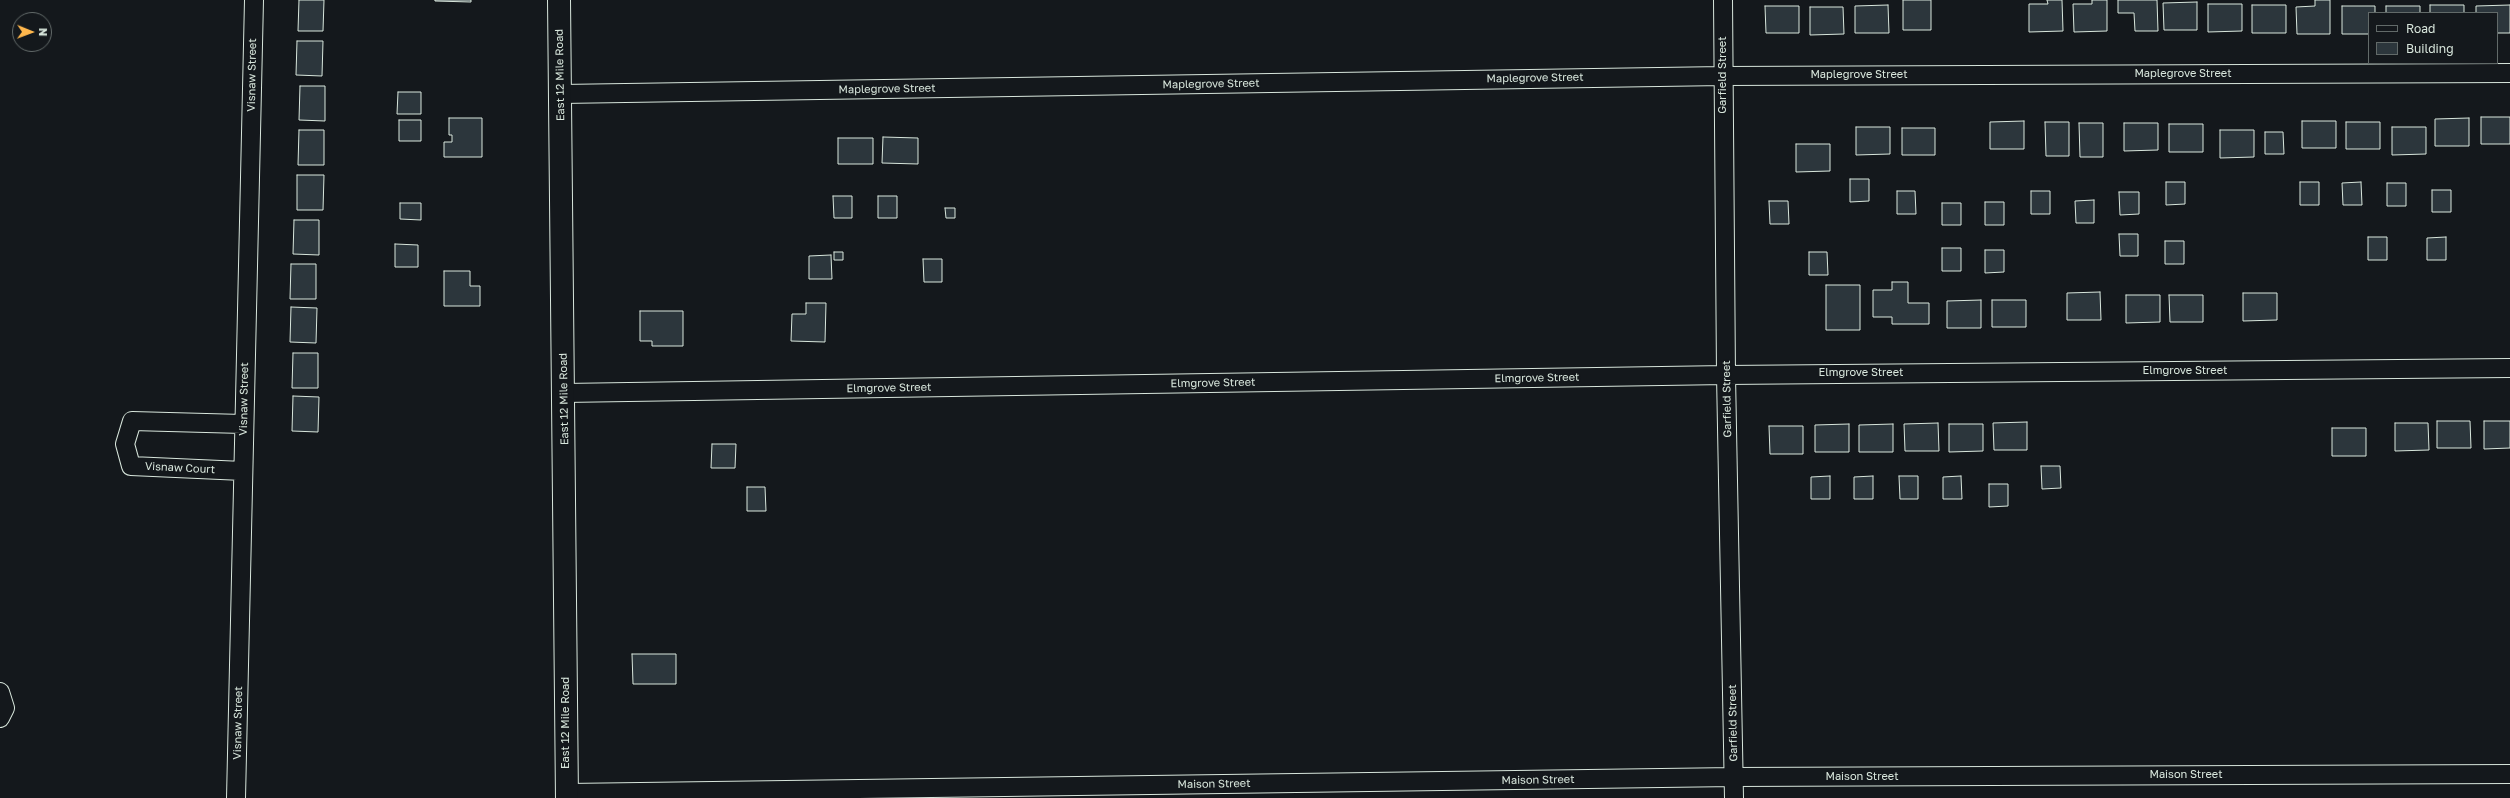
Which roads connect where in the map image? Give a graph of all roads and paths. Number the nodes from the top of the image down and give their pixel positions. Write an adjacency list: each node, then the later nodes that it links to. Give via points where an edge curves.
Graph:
1 (254, 0): 10 (street, Visnaw Street)
2 (559, 0): 6 (main road, East 12 Mile Road)
3 (1723, 0): 5 (street, Garfield Street)
4 (2510, 73): 5 (street, Maplegrove Street)
5 (1723, 76): 6 (street, Maplegrove Street); 8 (street, Garfield Street)
6 (560, 94): 9 (main road, East 12 Mile Road)
7 (2510, 368): 8 (street, Elmgrove Street)
8 (1726, 375): 9 (street, Elmgrove Street); 15 (street, Garfield Street)
9 (564, 393): 16 (main road, East 12 Mile Road)
10 (243, 424): 11 (street, Visnaw Street); 11 (street, Visnaw Court, via 132,421 125,444 131,466)
11 (242, 471): 17 (street, Visnaw Street)
12 (0, 692): 13 (street, via 5,708)
13 (0, 718)
14 (2510, 774): 15 (street, Maison Street)
15 (1734, 777): 16 (street, Maison Street); 18 (street, Garfield Street)
16 (567, 796)
17 (236, 798)
18 (1734, 798)

